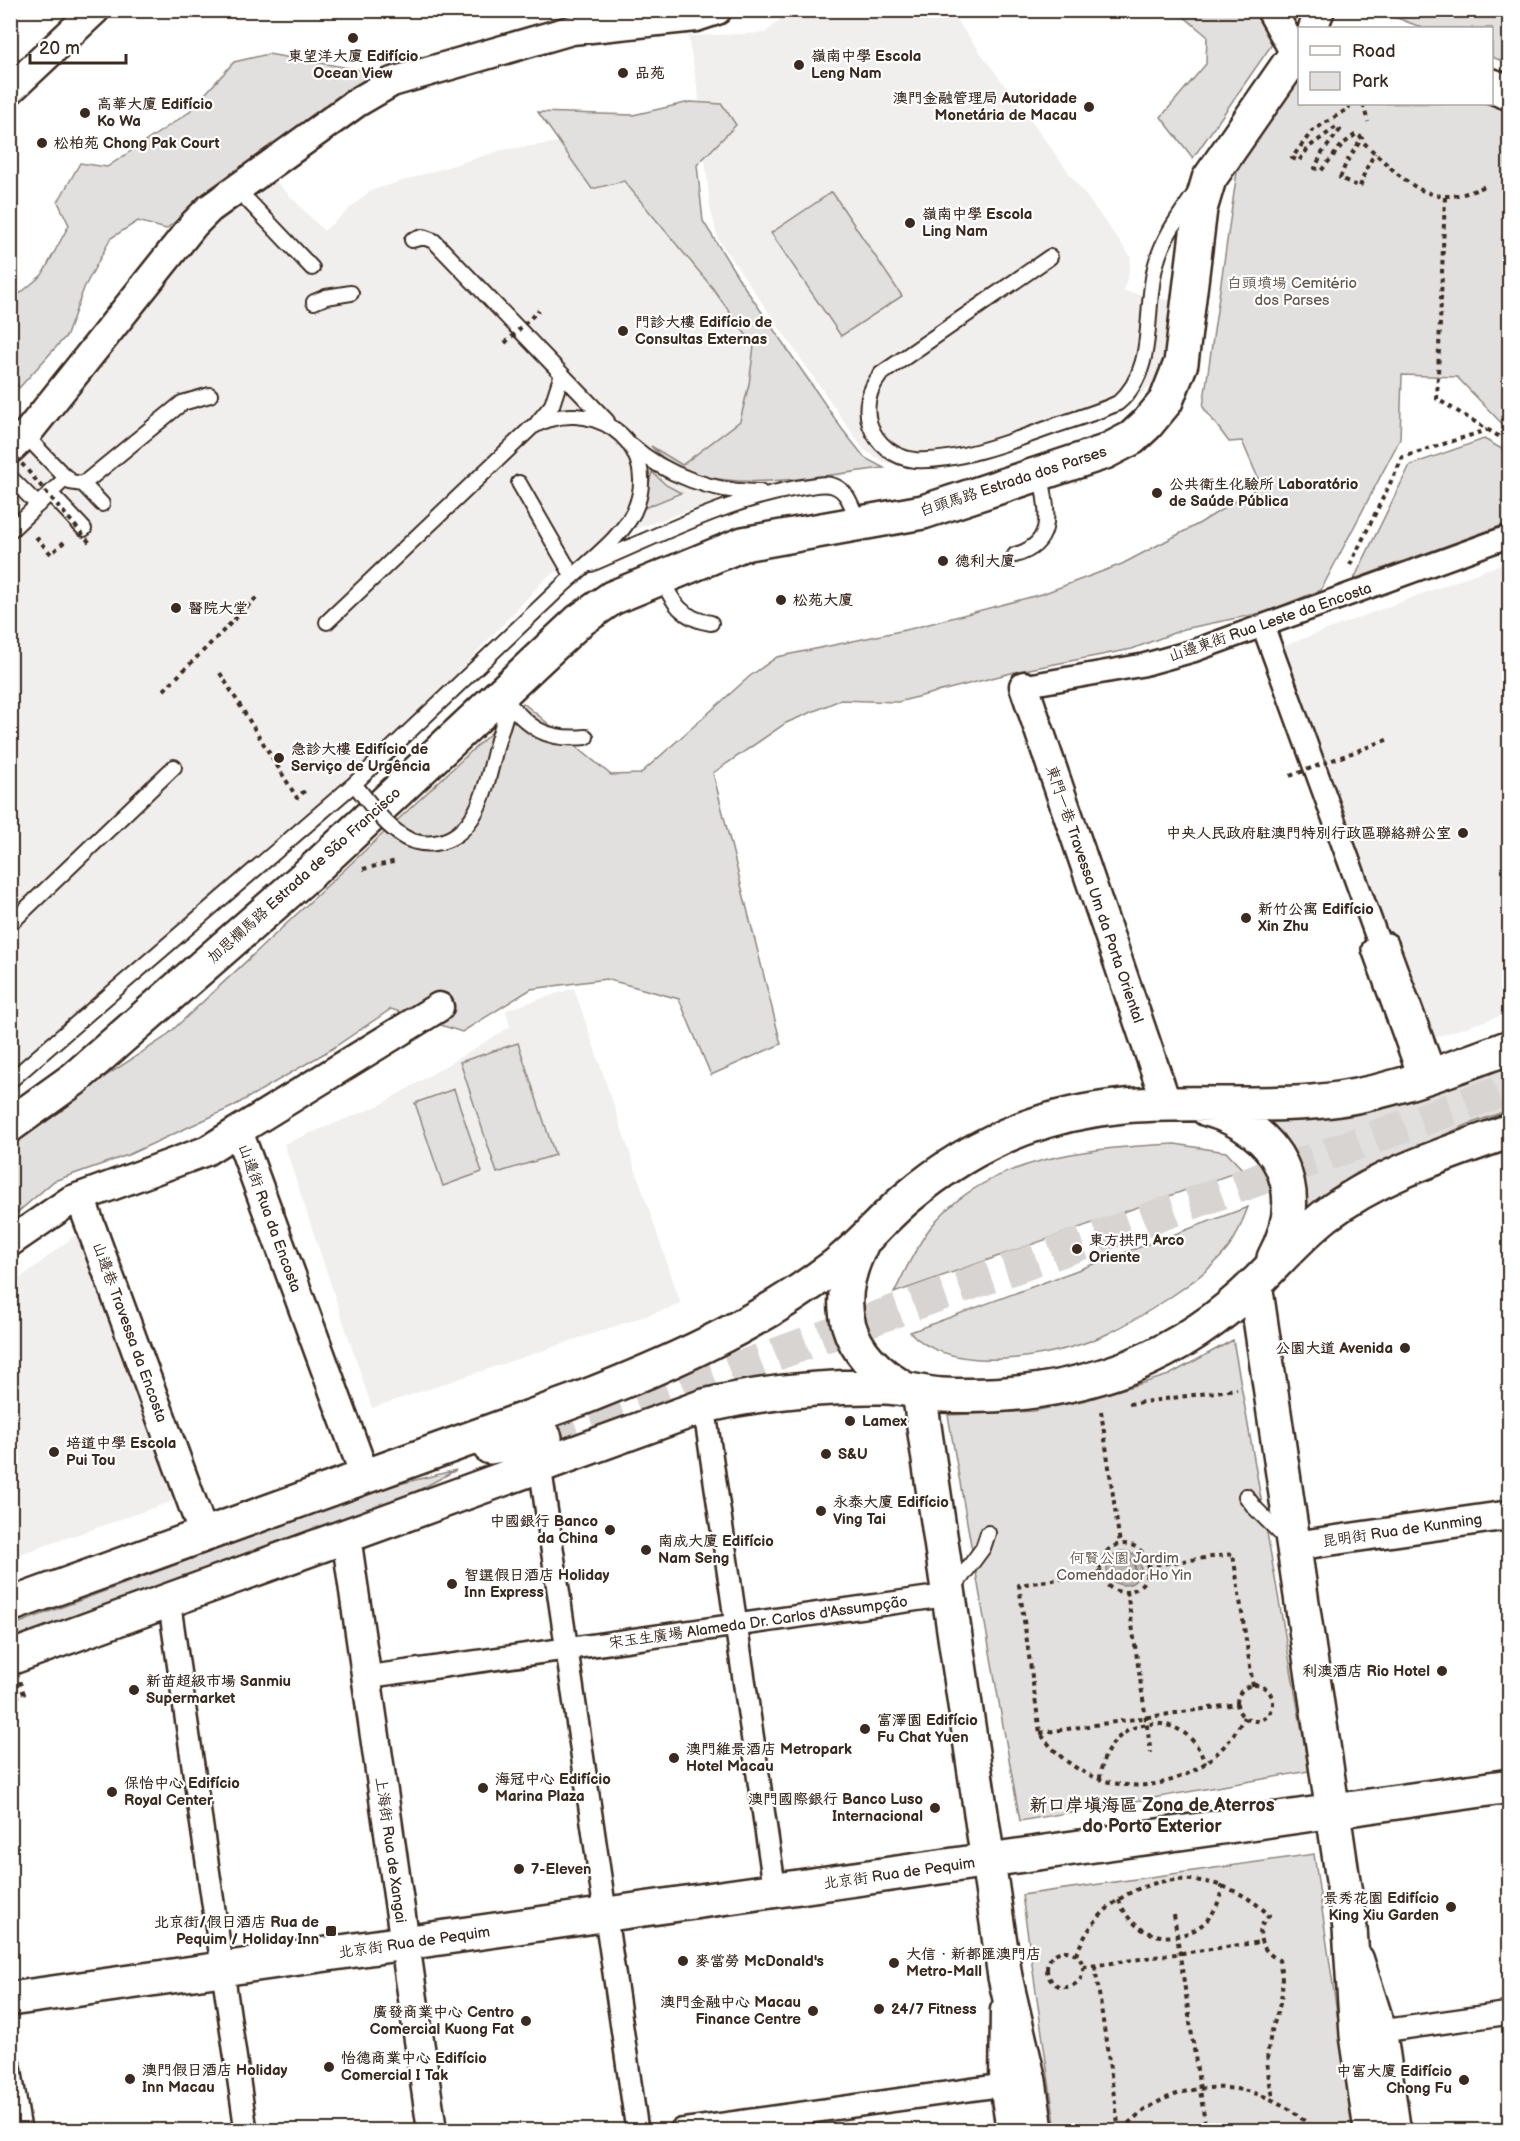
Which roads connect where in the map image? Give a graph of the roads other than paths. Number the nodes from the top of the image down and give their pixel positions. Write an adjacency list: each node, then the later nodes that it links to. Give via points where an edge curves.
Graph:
1 (95, 10): 9 (street)
2 (717, 10): 12 (street, via 696,17 572,30 392,82 356,103)
3 (1271, 10): 6 (street)
4 (1320, 10): 5 (street)
5 (1311, 27)
6 (1298, 39)
7 (1298, 49): 11 (main road, 白頭馬路 Estrada dos Parses)
8 (1493, 87): 10 (main road)
9 (10, 90)
10 (1509, 93)
11 (1219, 160): 14 (lane, via 1161,248 1155,267 1143,365 1125,397 1110,407 988,449 915,460 885,447 875,435 867,411 872,388 881,374); 23 (main road, 白頭馬路 Estrada dos Parses, via 1202,199 1181,363 1166,400 1147,424 1123,443)
12 (237, 189): 15 (lane); 22 (street, via 194,224)
13 (412, 240): 18 (lane, via 423,237 434,241)
14 (1050, 257)
15 (312, 268)
16 (351, 293): 17 (lane)
17 (314, 302)
18 (562, 374): 20 (lane, via 552,405); 21 (lane)
19 (210, 395): 27 (lane, via 182,403)
20 (524, 435): 21 (lane, via 542,421 564,415 597,419); 39 (lane)
21 (621, 435): 28 (lane, via 662,466 707,485 755,492); 37 (lane, via 640,470 638,503 620,532)
22 (15, 444): 25 (lane)
23 (1041, 474): 32 (main road, 白頭馬路 Estrada dos Parses, via 923,512); 36 (lane, via 1045,529 1034,546)
24 (10, 477): 31 (lane)
25 (67, 477): 27 (lane, via 75,484); 29 (lane)
26 (519, 483): 37 (lane)
27 (83, 484): 30 (lane)
28 (788, 490): 32 (lane, via 833,485 845,494); 37 (lane, via 736,503)
29 (50, 493): 31 (lane); 33 (lane)
30 (102, 504)
31 (38, 505): 34 (lane)
32 (859, 524): 38 (main road, 加思欄馬路 Estrada de São Francisco, via 743,544)
33 (84, 528)
34 (10, 531)
35 (1509, 536): 41 (street, 山邊東街 Rua Leste da Encosta)
36 (1015, 555)
37 (576, 572): 46 (lane, bridge)
38 (661, 577): 40 (lane, via 681,611 697,621); 43 (main road, 加思欄馬路 Estrada de São Francisco, via 612,598 587,614)
39 (327, 622)
40 (711, 623)
41 (1263, 626): 42 (street, 山邊東街 Rua Leste da Encosta, via 1143,665); 50 (street, via 1380,946 1373,949)
42 (1024, 686): 52 (street, 東門一巷 Travessa Um da Porta Oriental)
43 (509, 693): 44 (lane, via 528,724 544,734 566,739); 46 (lane, bridge, via 473,818 462,831 440,842 414,841 399,834); 53 (main road, 加思欄馬路 Estrada de São Francisco, via 74,1079)
44 (586, 737)
45 (174, 767): 47 (lane)
46 (354, 784): 51 (lane, bridge)
47 (10, 924)
48 (440, 1007): 54 (street)
49 (1509, 1047): 50 (main road)
50 (1428, 1077): 52 (main road, via 1341,1099)
51 (10, 1081)
52 (1174, 1102): 58 (main road, via 1083,1111 990,1143 961,1158 917,1190); 59 (main road, via 1221,1113 1250,1127 1281,1164 1287,1178 1290,1210 1283,1242)
53 (10, 1125)
54 (238, 1131): 56 (street, 山邊街 Rua da Encosta, via 206,1151); 64 (street, 山邊街 Rua da Encosta)
55 (1509, 1131): 59 (main road, via 1413,1166 1354,1196 1302,1236)
56 (80, 1197): 57 (street, 山邊街 Rua da Encosta); 69 (street, 山邊巷 Travessa da Encosta)
57 (10, 1242)
58 (861, 1244): 60 (main road, via 845,1289 852,1336 869,1363); 62 (main road, via 776,1307 717,1341 586,1396)
59 (1262, 1277): 60 (main road, via 1189,1336 1101,1377 1038,1392 1005,1395 939,1395); 71 (main road)
60 (911, 1390): 61 (main road, via 817,1388); 72 (main road)
61 (704, 1406): 63 (main road); 75 (street)
62 (404, 1462): 64 (main road); 66 (main road, via 545,1438)
63 (540, 1466): 66 (main road); 76 (street)
64 (365, 1476): 69 (main road)
65 (1246, 1496): 71 (lane)
66 (422, 1509): 70 (main road)
67 (1509, 1515): 71 (street, 昆明街 Rua de Kunming)
68 (988, 1533): 72 (lane, via 983,1548)
69 (204, 1535): 74 (main road)
70 (346, 1536): 73 (main road); 78 (street, 上海街 Rua de Xangai)
71 (1294, 1545): 80 (main road)
72 (949, 1594): 75 (street, 宋玉生廣場 Alameda Dr. Carlos d'Assumpção); 81 (main road)
73 (169, 1600): 77 (main road); 85 (street)
74 (10, 1605)
75 (736, 1625): 76 (street, 宋玉生廣場 Alameda Dr. Carlos d'Assumpção); 82 (street)
76 (567, 1649): 78 (street); 83 (street)
77 (10, 1657)
78 (366, 1677): 84 (street, 上海街 Rua de Xangai)
79 (1509, 1786): 80 (main road, 北京街 Rua de Pequim)
80 (1333, 1811): 81 (main road, 北京街 Rua de Pequim); 88 (main road)
81 (988, 1860): 82 (main road, 北京街 Rua de Pequim); 90 (main road)
82 (775, 1891): 83 (main road, 北京街 Rua de Pequim)
83 (606, 1915): 84 (main road, 北京街 Rua de Pequim); 94 (street)
84 (405, 1943): 85 (main road, 北京街 Rua de Pequim); 93 (street, 上海街 Rua de Xangai)
85 (223, 1969): 86 (main road, 北京街 Rua de Pequim); 92 (street)
86 (10, 1999)
87 (1509, 2013): 88 (street)
88 (1369, 2033): 98 (main road); 99 (street)
89 (10, 2067): 91 (street)
90 (1017, 2083): 95 (street); 96 (street); 97 (main road)
91 (20, 2130)
92 (246, 2130)
93 (432, 2130)
94 (637, 2130)
95 (681, 2130)
96 (1011, 2130)
97 (1036, 2130)
98 (1371, 2130)
99 (1396, 2130)

